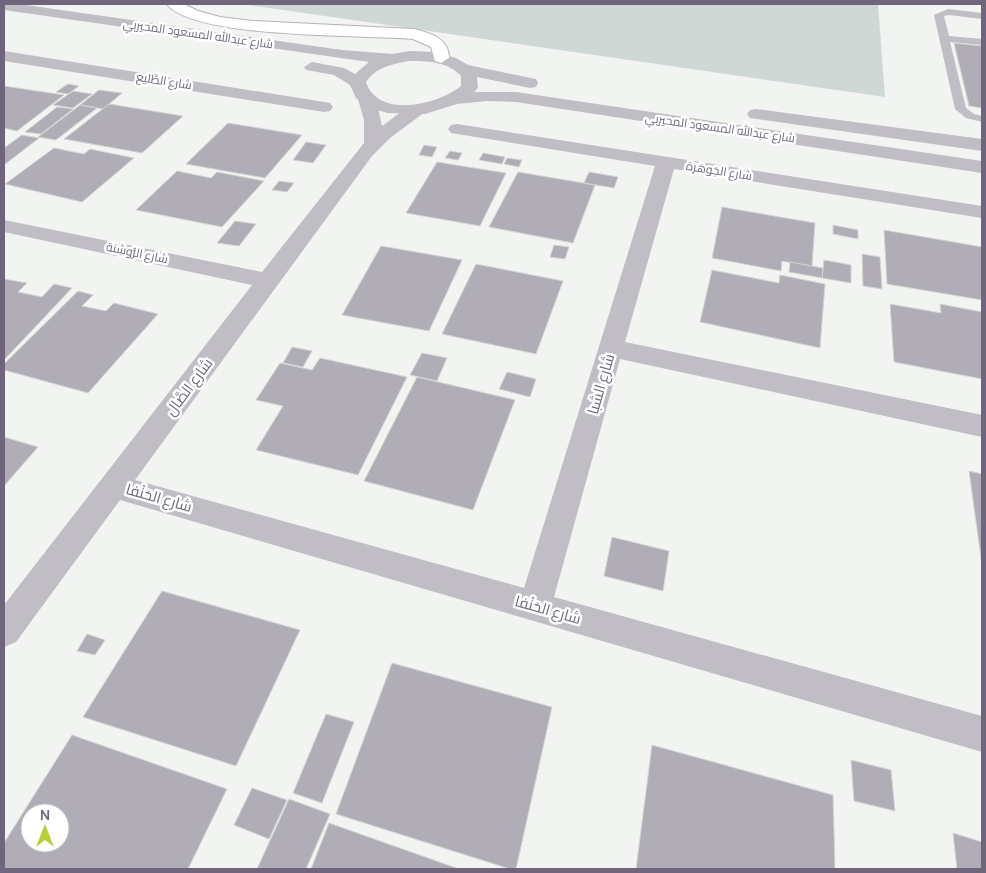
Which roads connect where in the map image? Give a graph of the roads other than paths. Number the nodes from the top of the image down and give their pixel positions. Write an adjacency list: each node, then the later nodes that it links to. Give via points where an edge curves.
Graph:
1 (174, 4): 11 (highway, via 191,14 227,24 414,34 437,43 442,50)
2 (4, 6): 12 (street, شارع عبدالله المسعود المحيربي, via 342,55)
3 (982, 16): 4 (lane, via 944,12 940,14)
4 (940, 20): 6 (lane); 7 (lane)
5 (4, 21): 10 (street, شارع عبدالله المسعود المحيربي)
6 (978, 28): 7 (lane)
7 (947, 38): 8 (lane); 22 (lane, via 962,111)
8 (982, 42)
9 (4, 56): 19 (street, شارع الطَّليع)
10 (238, 56)
11 (441, 58): 12 (street); 14 (street)
12 (393, 59): 15 (street, via 370,68)
13 (294, 64): 15 (street, via 338,71)
14 (465, 69): 16 (street, via 505,79); 18 (street, via 470,75 469,88)
15 (358, 82): 17 (street, via 358,88)
16 (602, 93)
17 (367, 99): 20 (street, via 390,108); 24 (street)
18 (457, 100): 20 (street, شارع عبدالله المسعود المحيربي); 27 (street, شارع عبدالله المسعود المحيربي, via 516,97)
19 (324, 107)
20 (420, 110): 24 (street, شارع الصَّال)
21 (739, 112): 25 (street, شارع عبدالله المسعود المحيربي)
22 (982, 119)
23 (457, 129): 26 (street, شارع الجَوهَرة)
24 (373, 143): 30 (street, شارع الصَّال)
25 (982, 146)
26 (666, 162): 28 (street, شارع الجَوهَرة); 31 (street, شارع الشبا)
27 (982, 167)
28 (982, 212)
29 (4, 226): 30 (street, شارع الرُّوشِنة)
30 (270, 280): 33 (street, شارع الصَّال)
31 (611, 348): 32 (street); 34 (street, شارع الشبا)
32 (982, 426)
33 (114, 486): 34 (street, شارع الحَنْفا); 35 (street, شارع الصَّال)
34 (536, 606): 36 (street, شارع الحَنْفا)
35 (4, 631)
36 (982, 734)

